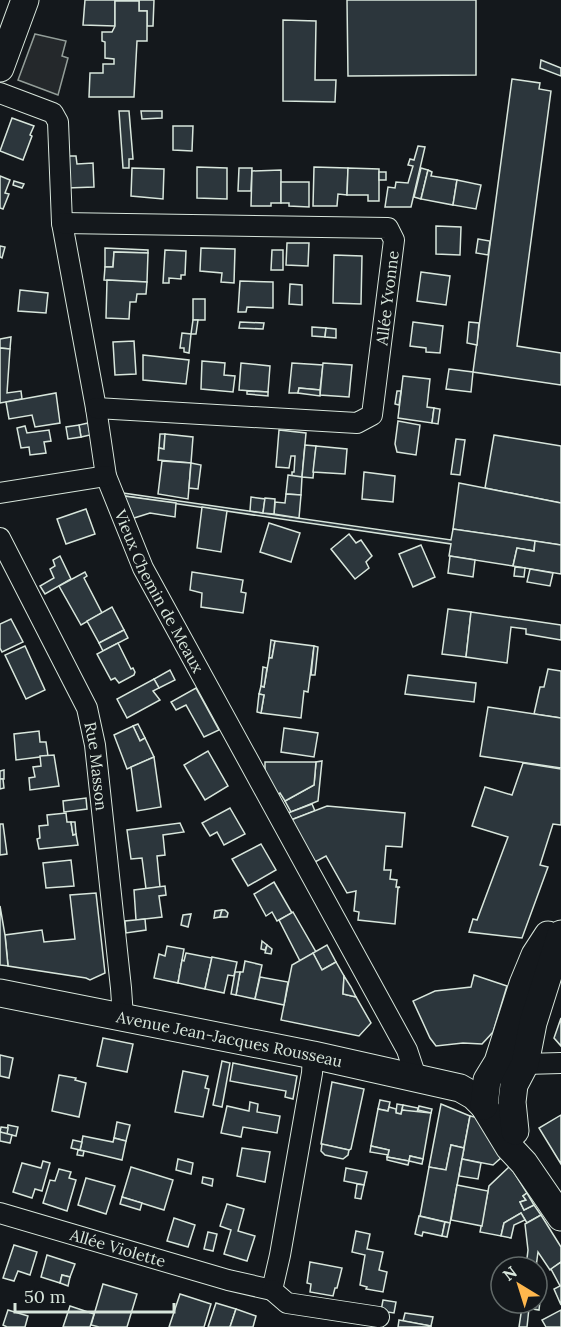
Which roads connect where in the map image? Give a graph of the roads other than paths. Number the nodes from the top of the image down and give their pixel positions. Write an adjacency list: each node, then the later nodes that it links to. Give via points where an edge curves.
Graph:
1 (25, 0): 2 (street)
2 (0, 68)
3 (0, 93): 4 (street, Vieux Chemin de Meaux, via 53,113 58,122)
4 (62, 223): 5 (street, Vieux Chemin de Meaux); 5 (street, Allée Yvonne, via 388,228 394,240 372,415 357,423)
5 (96, 408): 6 (street, Vieux Chemin de Meaux)
6 (106, 476): 7 (street); 15 (street, Vieux Chemin de Meaux, via 143,568 407,1050)
7 (0, 493)
8 (0, 538): 11 (street, Rue Masson, via 87,708 95,745)
9 (556, 930): 14 (street); 16 (street, via 535,955)
10 (0, 993): 11 (street, Avenue Jean-Jacques Rousseau)
11 (123, 1017): 12 (street, Avenue Jean-Jacques Rousseau)
12 (313, 1055): 15 (street, Avenue Jean-Jacques Rousseau); 21 (street)
13 (561, 1063): 14 (street)
14 (525, 1064): 16 (street); 17 (street, via 514,1085)
15 (417, 1080): 16 (street, Avenue Jean-Jacques Rousseau)
16 (485, 1093): 17 (street, via 499,1100); 18 (street, via 509,1147)
17 (515, 1131): 18 (street)
18 (524, 1162): 20 (street)
19 (0, 1213): 21 (street, Allée Violette)
20 (561, 1217)
21 (272, 1290): 22 (street, Allée Violette, via 287,1303)
22 (379, 1317)

